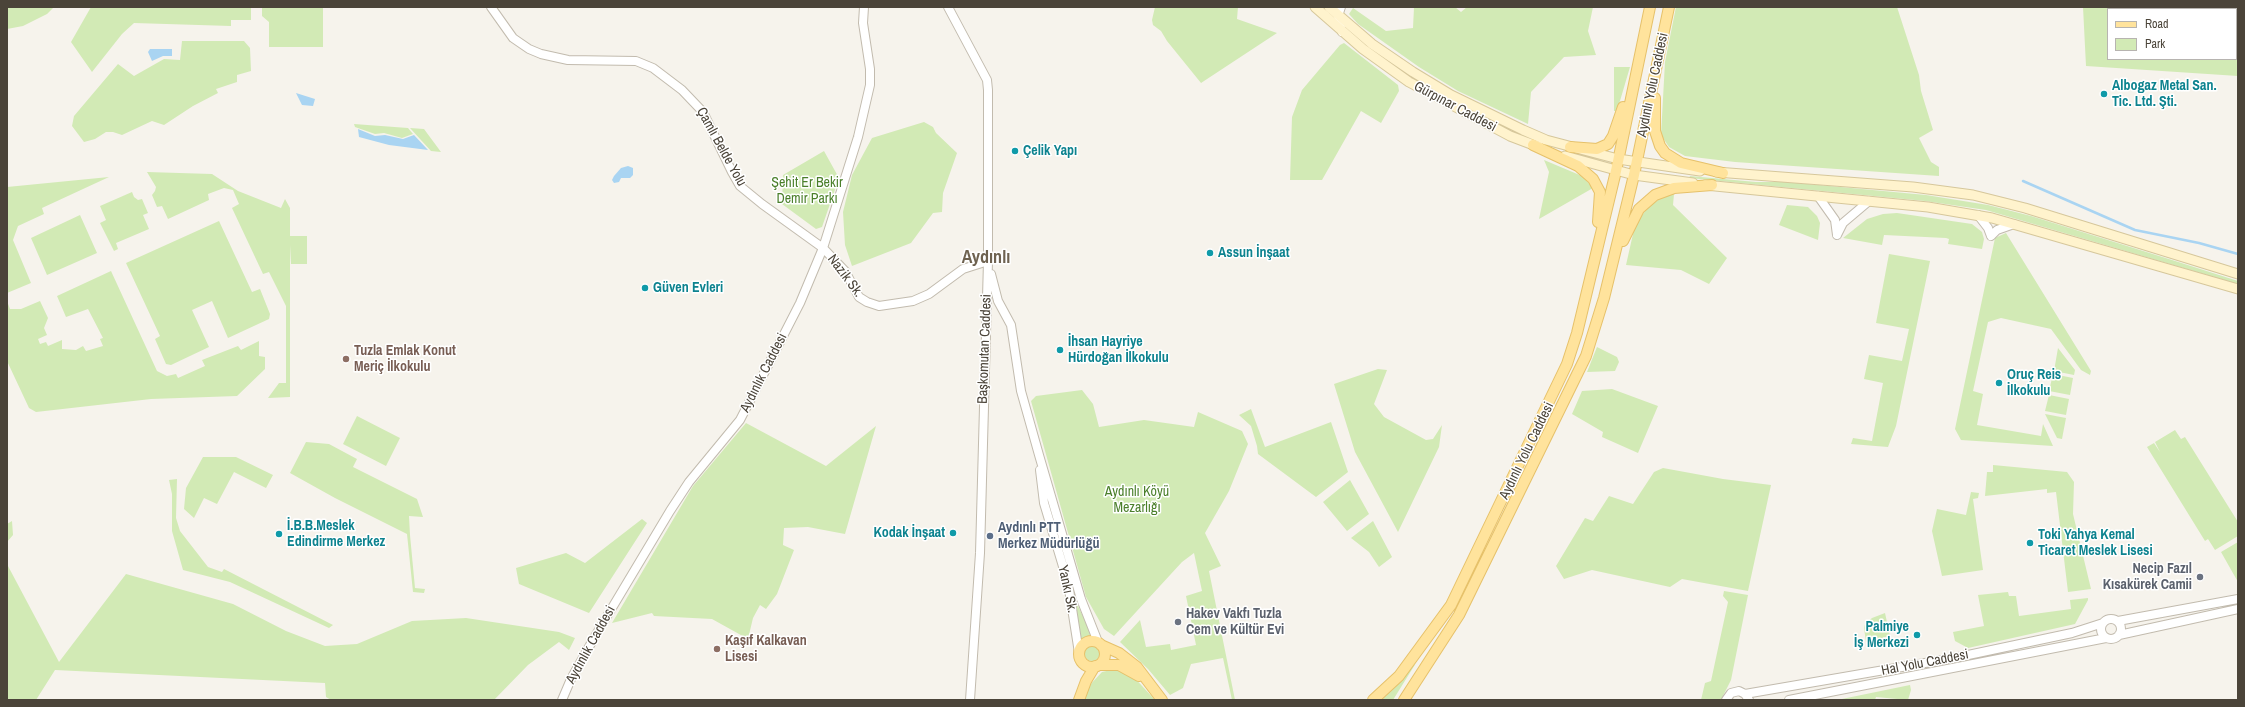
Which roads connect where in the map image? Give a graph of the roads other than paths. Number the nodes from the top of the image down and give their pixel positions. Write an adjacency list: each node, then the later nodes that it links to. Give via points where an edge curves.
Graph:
1 (491, 7): 24 (street, Çamlı Belde Yolu, via 513,38 541,54 568,60 636,61 653,68 700,107 740,186)
2 (864, 7): 24 (street, Aydınlık Caddesi, via 863,23 870,85 858,137)
3 (948, 7): 26 (street, Başkomutan Caddesi, via 987,80)
4 (1315, 7): 9 (main road, Gürpınar Caddesi)
5 (1329, 7): 8 (main road, Gürpınar Caddesi)
6 (1650, 7): 10 (main road, Aydınlı Yolu Caddesi)
7 (1669, 7): 11 (main road, Aydınlı Yolu Caddesi)
8 (1339, 11): 9 (street); 13 (main road, Gürpınar Caddesi, via 1388,56 1446,91 1522,130)
9 (1342, 32): 12 (main road, Gürpınar Caddesi, via 1409,82 1497,129)
10 (1635, 71): 13 (main road, via 1608,144 1597,149); 14 (main road, Aydınlı Yolu Caddesi)
11 (1655, 71): 15 (main road, Aydınlı Yolu Caddesi); 17 (main road, via 1654,131 1660,146 1671,158 1681,163)
12 (1533, 145): 16 (main road, Gürpınar Caddesi); 25 (main road, via 1578,166 1597,186 1600,199)
13 (1570, 147): 14 (main road, Gürpınar Caddesi)
14 (1618, 159): 15 (main road, Gürpınar Caddesi); 16 (main road, Aydınlı Yolu Caddesi)
15 (1636, 163): 17 (main road, Gürpınar Caddesi); 18 (main road, Aydınlı Yolu Caddesi)
16 (1616, 171): 18 (main road, Gürpınar Caddesi); 25 (main road, Aydınlı Yolu Caddesi)
17 (1724, 173): 28 (main road, Gürpınar Caddesi, via 1913,187 1979,197 2026,208)
18 (1634, 175): 19 (main road, Gürpınar Caddesi); 27 (main road, Aydınlı Yolu Caddesi)
19 (1712, 186): 20 (main road, Gürpınar Caddesi); 27 (main road, via 1669,190 1646,202 1630,224)
20 (1818, 196): 21 (main road, Gürpınar Caddesi); 21 (street, via 1835,220 1836,234 1843,223)
21 (1870, 201): 22 (main road, Gürpınar Caddesi)
22 (1978, 215): 23 (main road, Gürpınar Caddesi); 23 (street, via 1991,236 1997,230)
23 (2014, 224): 29 (main road, Gürpınar Caddesi)
24 (823, 248): 26 (street, Nazik Sk., via 845,271 859,297 879,306 913,301 929,294 963,269); 43 (street, Aydınlık Caddesi, via 800,303 740,420 689,482 670,511 586,652)
25 (1595, 258): 47 (main road, Aydınlı Yolu Caddesi, via 1567,364 1451,605 1399,676)
26 (988, 262): 30 (street, Yankı Sk., via 996,296 1012,325 1020,385); 44 (street, Başkomutan Caddesi, via 980,553)
27 (1611, 270): 48 (main road, Aydınlı Yolu Caddesi, via 1594,335 1576,382 1459,615)
28 (2238, 274)
29 (2238, 289)
30 (1039, 455): 37 (street, Yankı Sk., via 1081,599); 38 (street, Yankı Sk., via 1044,503 1068,583)
31 (2238, 599): 33 (street)
32 (2238, 609): 35 (street)
33 (2118, 621): 34 (street, via 2108,619); 35 (street, via 2121,626)
34 (2103, 622): 36 (street, via 2101,631); 42 (street, Hal Yolu Caddesi, via 2072,633 1954,658)
35 (2119, 635): 36 (street, via 2115,639)
36 (2106, 638): 50 (street, Hal Yolu Caddesi)
37 (1099, 644): 38 (main road, via 1086,643); 40 (main road, via 1105,656); 41 (main road, via 1126,658)
38 (1079, 653): 39 (main road)
39 (1084, 664): 40 (main road); 45 (main road)
40 (1097, 666): 41 (main road, via 1119,665); 45 (main road, via 1086,681)
41 (1149, 682): 46 (main road)
42 (1747, 697): 49 (street, Hal Yolu Caddesi, via 1735,691 1728,695)
43 (562, 700)
44 (970, 700)
45 (1078, 700)
46 (1162, 700)
47 (1373, 700)
48 (1404, 700)
49 (1726, 700)
50 (1789, 700)

